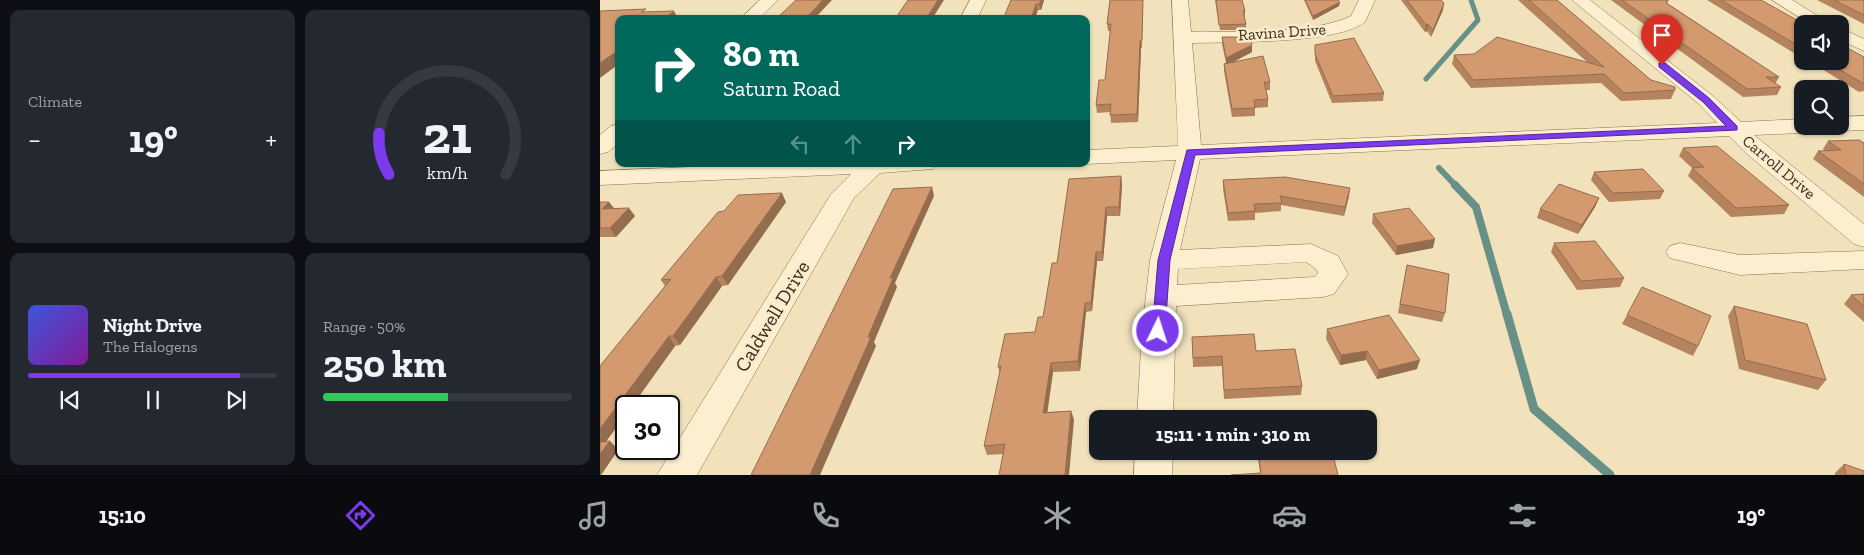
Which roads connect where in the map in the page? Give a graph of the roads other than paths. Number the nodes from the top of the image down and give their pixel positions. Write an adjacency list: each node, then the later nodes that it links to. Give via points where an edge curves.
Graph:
1 (770, 0): 7 (street)
2 (978, 0): 8 (street)
3 (1180, 0): 10 (street)
4 (1367, 0): 10 (street, Ravina Drive, via 1356,21 1328,30)
5 (1580, 0): 16 (street, Carroll Drive, via 1706,100)
6 (1780, 0): 9 (street)
7 (753, 15)
8 (970, 15)
9 (1807, 15)
10 (1183, 38): 19 (street)
11 (1849, 38): 12 (street)
12 (1864, 46)
13 (1864, 123): 14 (street)
14 (1849, 124)
15 (1794, 126): 16 (street)
16 (1734, 128): 19 (street); 24 (street, Carroll Drive)
17 (615, 134): 18 (street)
18 (600, 147)
19 (1190, 152): 20 (street); 26 (street)
20 (1090, 157)
21 (833, 167): 23 (street)
22 (873, 167): 31 (street, Caldwell Drive, via 844,194)
23 (600, 178)
24 (1864, 238)
25 (1680, 252): 27 (street, via 1740,265)
26 (1164, 260): 28 (street); 28 (street, via 1311,253 1328,263 1333,274 1323,287)
27 (1864, 260)
28 (1160, 296): 29 (street)
29 (1155, 410)
30 (1154, 460): 32 (street)
31 (676, 475)
32 (1153, 475)

